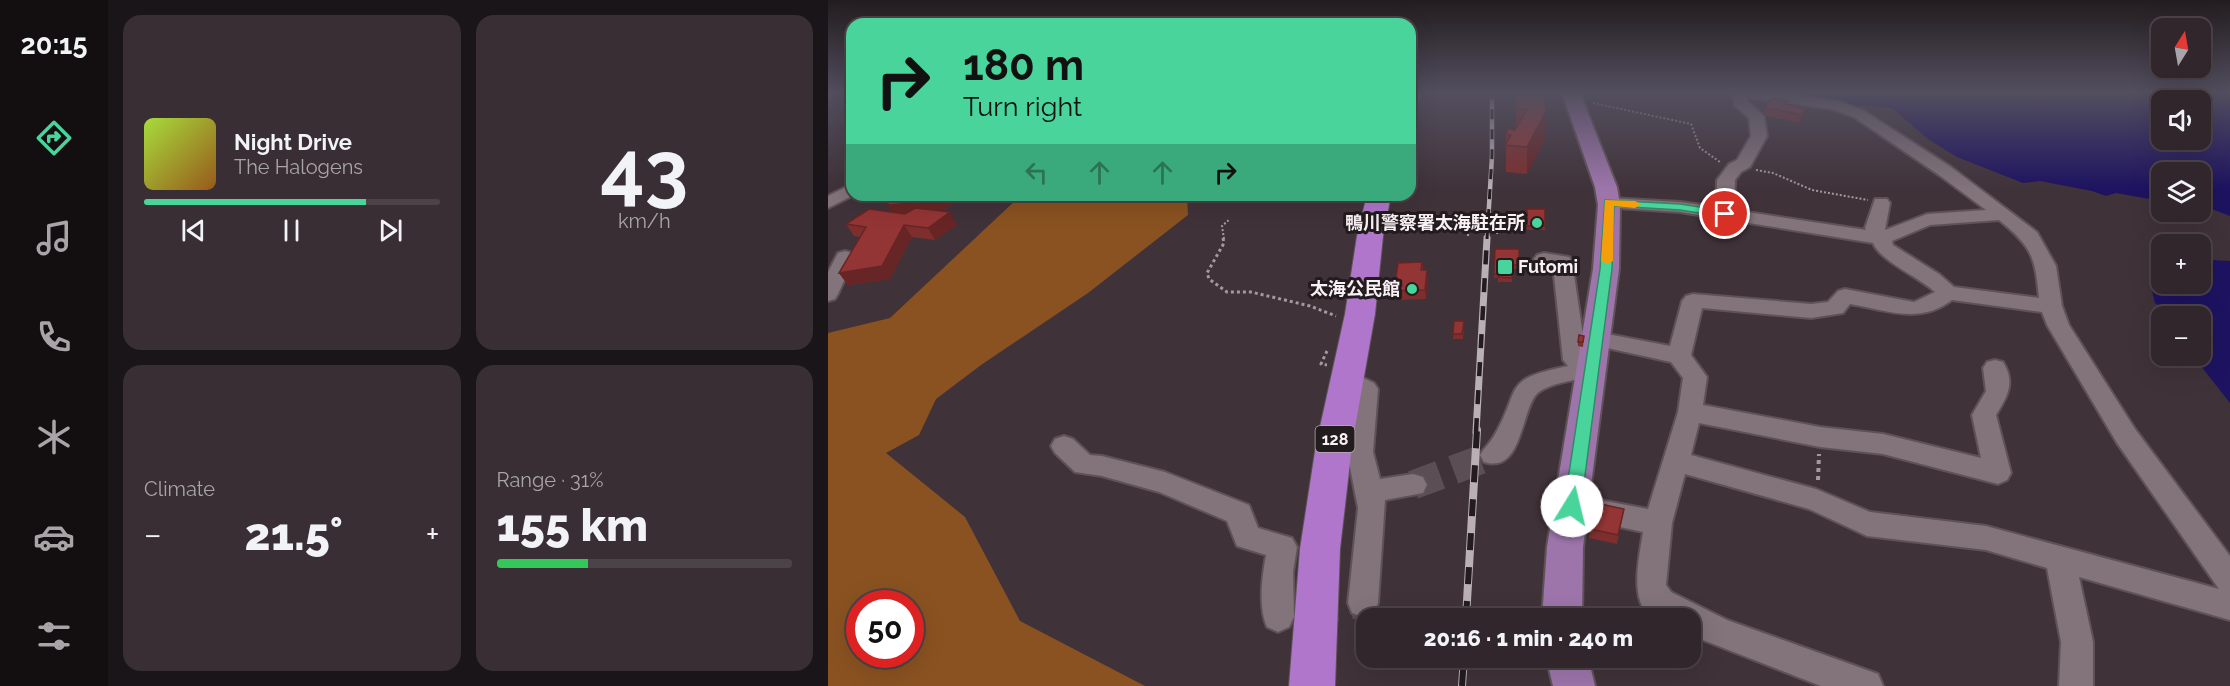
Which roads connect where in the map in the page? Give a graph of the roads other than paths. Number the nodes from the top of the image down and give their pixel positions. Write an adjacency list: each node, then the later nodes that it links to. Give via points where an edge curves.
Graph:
1 (1583, 125): 7 (main road)
2 (1757, 125): 9 (street, via 1759,136 1744,163 1726,180)
3 (1876, 125): 10 (street)
4 (846, 192): 6 (street)
5 (1378, 201): 19 (highway, 128)
6 (828, 203)
7 (1609, 203): 9 (street); 17 (main road)
8 (1881, 203): 11 (street, via 1874,228)
9 (1725, 214): 11 (street)
10 (2003, 214): 11 (street, via 1927,220); 16 (street, via 2030,236 2046,266)
11 (1881, 238): 14 (street, via 1885,248)
12 (845, 257): 15 (street)
13 (1544, 259): 21 (street, via 1562,261 1575,360)
14 (1948, 293): 16 (street); 18 (street, via 1915,309 1845,296 1835,308 1811,311 1693,301)
15 (828, 294)
16 (2052, 306): 31 (street, via 2058,325 2126,436)
17 (1597, 339): 18 (street); 21 (main road)
18 (1679, 356): 22 (street, via 1695,377)
19 (1342, 362): 27 (street, via 1366,389 1360,452); 40 (highway, 128, via 1320,549)
20 (1995, 368): 22 (street, via 1998,391 1984,415 1998,473 1883,444)
21 (1593, 369): 24 (street, via 1541,380 1525,390 1504,443); 28 (main road)
22 (1690, 412): 25 (street)
23 (1064, 446): 36 (street, via 1084,465 1165,483 1239,513 1247,537 1282,547)
24 (1493, 455)
25 (1676, 461): 29 (street); 30 (street, via 1816,500 1867,524 1986,538)
26 (1413, 485): 27 (street)
27 (1370, 491): 32 (street, via 1372,508)
28 (1572, 506): 29 (street); 34 (main road, via 1562,574)
29 (1658, 523): 35 (street, via 1650,585 1652,596)
30 (2060, 558): 33 (street); 43 (street, via 2077,642)
31 (2230, 580)
32 (1363, 603)
33 (2230, 606)
34 (1562, 608)
35 (1669, 608)
36 (1278, 617)
37 (1701, 624): 39 (street)
38 (1570, 668): 41 (main road)
39 (1824, 678): 42 (street)
40 (1312, 686)
41 (1574, 686)
42 (1866, 686)
43 (2076, 686)

